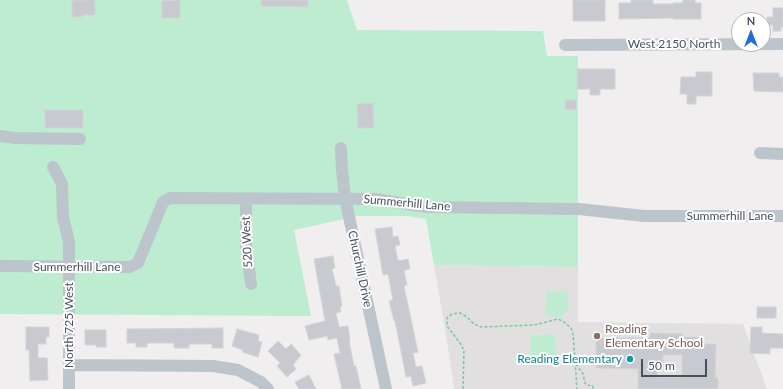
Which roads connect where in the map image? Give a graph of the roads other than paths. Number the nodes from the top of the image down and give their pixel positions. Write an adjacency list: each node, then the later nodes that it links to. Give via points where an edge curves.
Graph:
1 (783, 44): 2 (street, West 2150 North)
2 (565, 45)
3 (0, 136): 4 (street)
4 (80, 139)
5 (341, 148): 9 (street, Churchill Drive)
6 (760, 153): 7 (street)
7 (783, 154)
8 (53, 167): 13 (street, North 725 West, via 62,184 63,217 69,242)
9 (345, 198): 10 (street, Summerhill Lane); 11 (street, Summerhill Lane, via 376,199 426,207 579,209 644,216); 18 (street, Churchill Drive)
10 (246, 199): 13 (street, Summerhill Lane, via 170,198 163,202 138,263 130,267); 14 (street, 520 West, via 246,246)
11 (783, 216)
12 (0, 266): 13 (street, Summerhill Lane)
13 (69, 267): 15 (street, North 725 West)
14 (251, 284)
15 (69, 365): 16 (street, via 214,366 238,370); 17 (street, North 725 West)
16 (265, 386)
17 (69, 389)
18 (386, 389)

